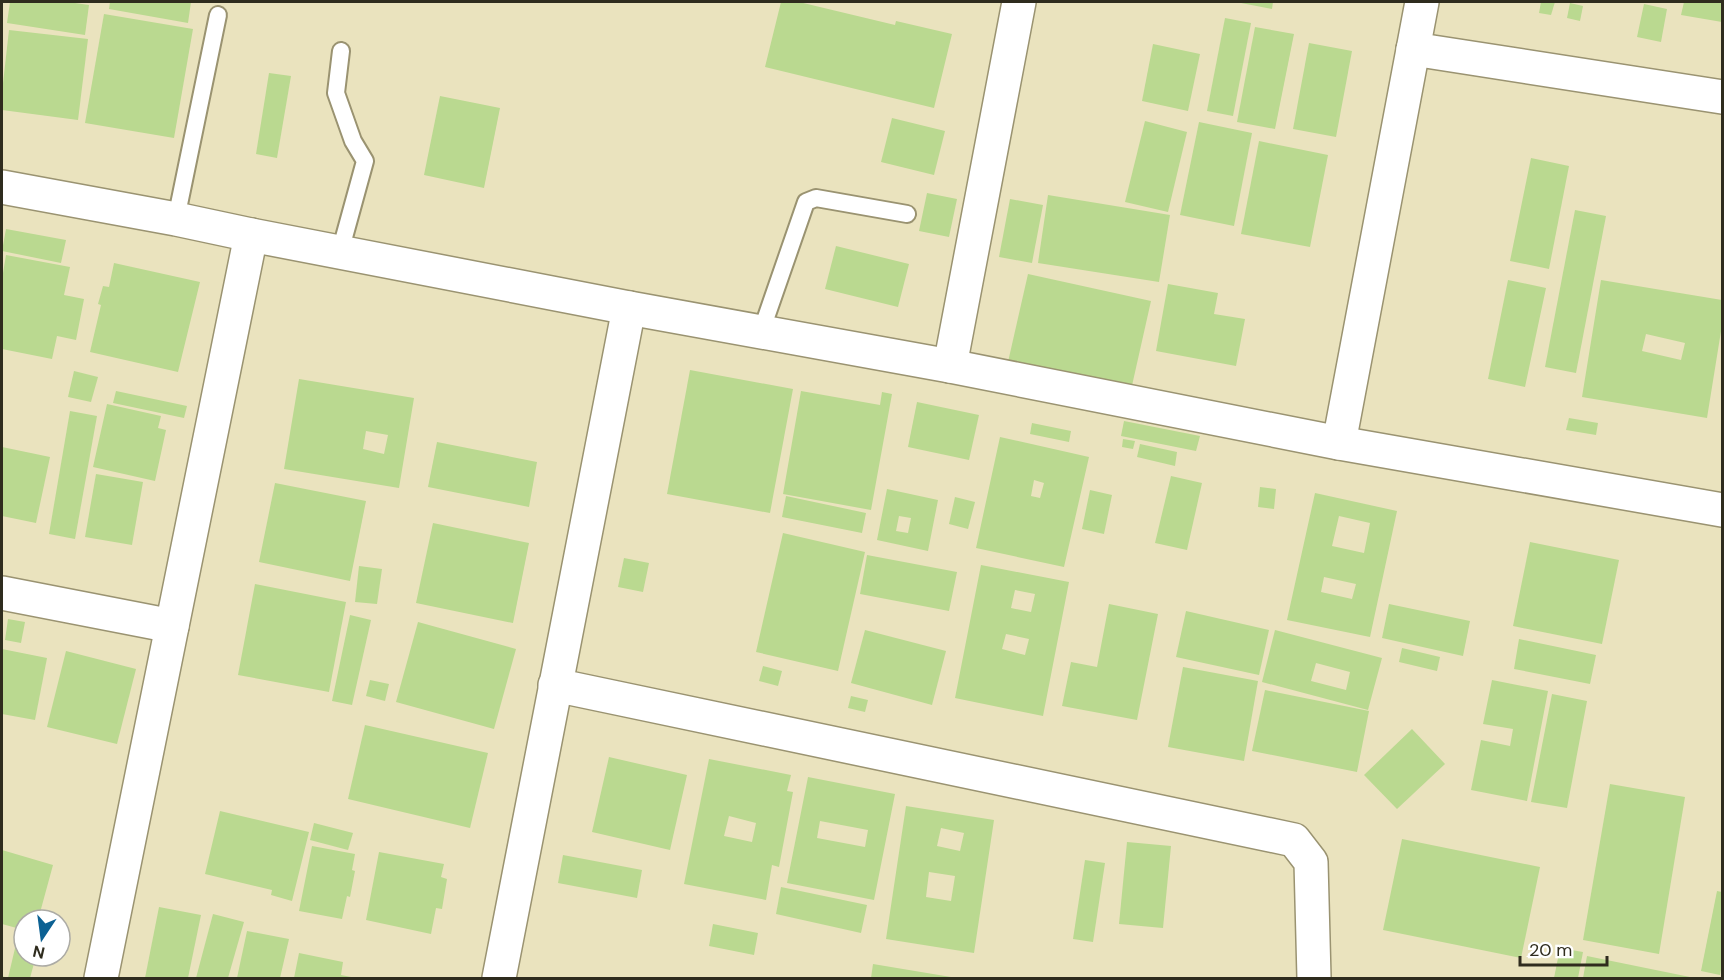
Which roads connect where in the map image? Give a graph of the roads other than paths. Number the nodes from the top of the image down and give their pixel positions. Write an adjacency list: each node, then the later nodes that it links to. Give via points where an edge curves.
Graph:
1 (1019, 2): 14 (street)
2 (1422, 2): 4 (street)
3 (218, 15): 9 (lane)
4 (1413, 49): 6 (street); 15 (street)
5 (341, 51): 11 (lane, via 336,93 352,141 366,161)
6 (1722, 98)
7 (2, 187): 9 (street)
8 (907, 214): 13 (lane, via 816,198 806,202)
9 (176, 219): 10 (street)
10 (251, 235): 11 (street); 18 (street)
11 (340, 252): 12 (street)
12 (629, 308): 13 (street); 19 (street)
13 (761, 332): 14 (street)
14 (950, 366): 15 (street)
15 (1339, 444): 16 (street)
16 (1722, 510)
17 (2, 593): 18 (street)
18 (172, 626): 20 (street)
19 (555, 685): 21 (street); 22 (street, via 1294,840 1311,862)
20 (101, 978)
21 (499, 978)
22 (1314, 978)

